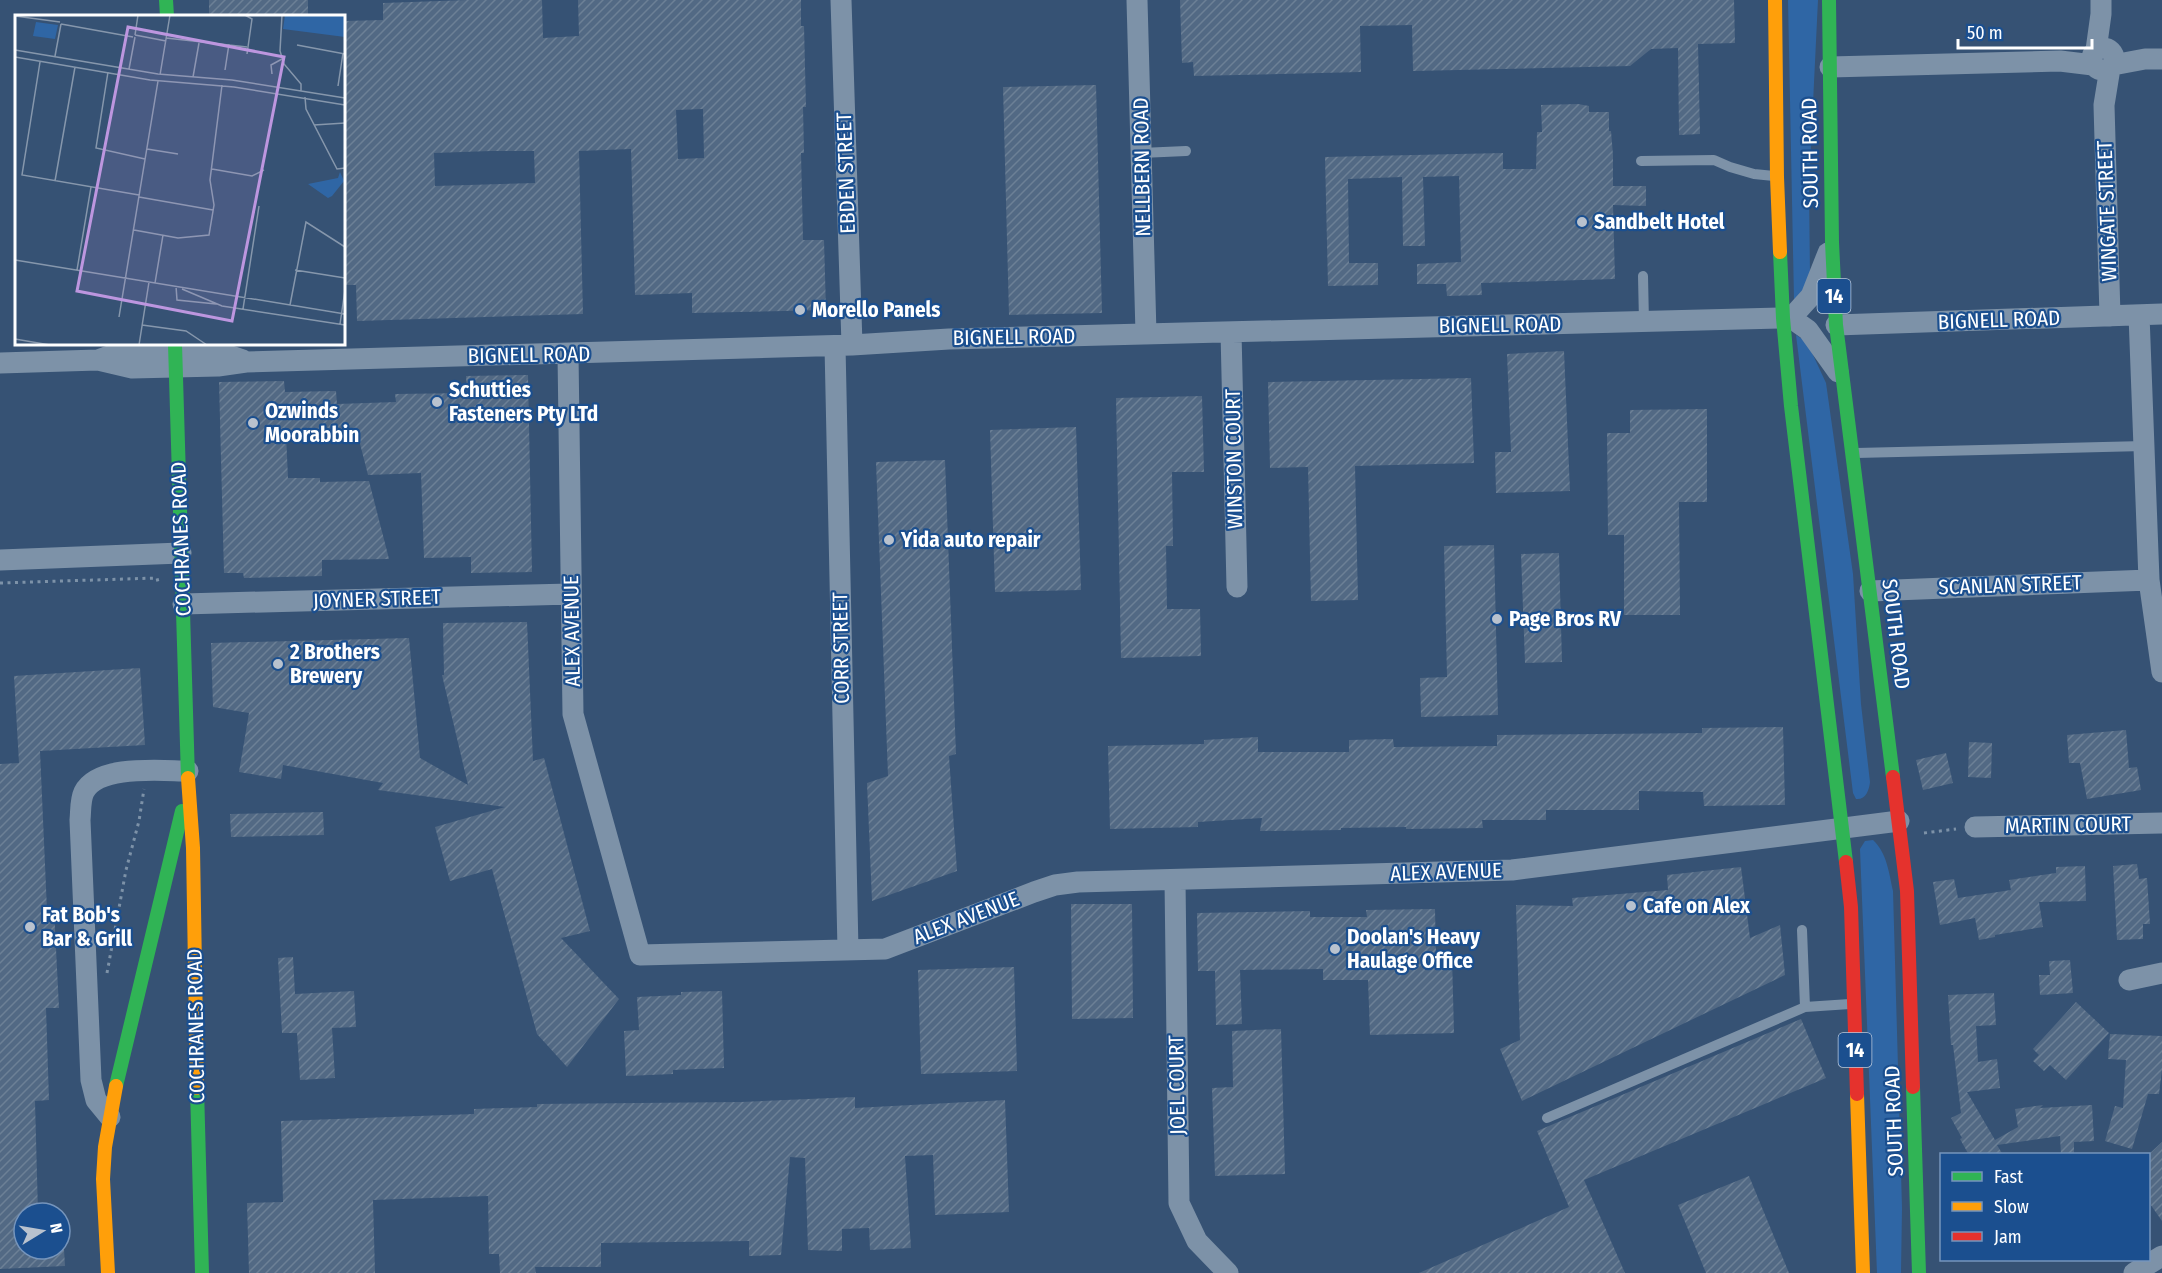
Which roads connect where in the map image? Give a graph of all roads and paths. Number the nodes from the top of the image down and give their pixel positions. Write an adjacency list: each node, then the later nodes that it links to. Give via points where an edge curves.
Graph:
1 (166, 0): 7 (main road)
2 (841, 0): 25 (street, EBDEN STREET)
3 (1137, 0): 12 (street, NELLBERN ROAD)
4 (1775, 0): 14 (main road, SOUTH ROAD / 14)
5 (1829, 0): 10 (main road, SOUTH ROAD / 14)
6 (2101, 7): 8 (street, WINGATE STREET)
7 (167, 15)
8 (2103, 59): 9 (street); 10 (street); 19 (street, WINGATE STREET)
9 (2154, 59)
10 (1830, 67): 15 (main road, SOUTH ROAD / 14)
11 (1186, 152): 12 (lane)
12 (1141, 153): 24 (street, NELLBERN ROAD)
13 (1641, 161): 14 (lane, via 1714,160 1754,174)
14 (1777, 177): 20 (main road, SOUTH ROAD / 14)
15 (1832, 242): 20 (street, via 1810,296); 22 (main road, SOUTH ROAD / 14)
16 (1643, 276): 21 (lane)
17 (2162, 314): 18 (street, BIGNELL ROAD)
18 (2139, 315): 19 (street, BIGNELL ROAD); 30 (street)
19 (2110, 316): 22 (street, BIGNELL ROAD)
20 (1787, 318): 21 (street, BIGNELL ROAD); 29 (street, via 1813,335); 46 (main road, SOUTH ROAD / 14, via 1791,406)
21 (1644, 322): 23 (street, BIGNELL ROAD)
22 (1836, 325): 29 (main road, SOUTH ROAD / 14)
23 (1231, 332): 24 (street, BIGNELL ROAD); 36 (street, WINSTON COURT)
24 (1146, 334): 25 (street, BIGNELL ROAD)
25 (843, 345): 27 (street, BIGNELL ROAD); 50 (street, CORR STREET)
26 (176, 353): 27 (street, BIGNELL ROAD, via 207,349 246,362); 28 (street, BIGNELL ROAD, via 128,350 98,360); 32 (main road, COCHRANES ROAD)
27 (568, 354): 39 (street, ALEX AVENUE)
28 (0, 363)
29 (1842, 377): 31 (main road, SOUTH ROAD / 14)
30 (2144, 446): 31 (lane); 34 (street)
31 (1852, 453): 38 (main road, SOUTH ROAD / 14)
32 (181, 553): 33 (street); 40 (main road, COCHRANES ROAD)
33 (0, 560)
34 (2149, 580): 38 (street, SCANLAN STREET); 41 (street)
35 (0, 583): 37 (path, via 157,578)
36 (1237, 586)
37 (158, 587)
38 (1870, 591): 47 (main road, SOUTH ROAD / 14)
39 (571, 594): 40 (street, JOYNER STREET); 50 (street, ALEX AVENUE, via 573,714 640,955)
40 (183, 604): 43 (main road, COCHRANES ROAD)
41 (2162, 672)
42 (147, 771): 43 (street); 53 (path, via 105,981 101,989); 53 (street, via 106,775 91,783 83,796 80,820)
43 (188, 775): 56 (main road, COCHRANES ROAD, via 178,834); 59 (main road, COCHRANES ROAD, via 194,848)
44 (2162, 823): 45 (street, MARTIN COURT)
45 (1975, 827): 47 (path)
46 (1841, 828): 47 (street, ALEX AVENUE); 48 (street, ALEX AVENUE, via 1512,870); 54 (main road, SOUTH ROAD / 14, via 1851,908)
47 (1900, 828): 62 (main road, SOUTH ROAD / 14, via 1908,904)
48 (1174, 880): 50 (street, ALEX AVENUE, via 1055,885 885,949); 60 (street, JOEL COURT, via 1179,1203 1197,1241)
49 (1802, 930): 55 (lane)
50 (848, 950)
51 (2162, 972): 52 (street)
52 (2129, 980)
53 (87, 994): 56 (street, via 92,1086 96,1100)
54 (1854, 1004): 55 (lane); 61 (main road, SOUTH ROAD / 14)
55 (1805, 1007): 57 (lane)
56 (110, 1117): 58 (main road, COCHRANES ROAD, via 103,1165)
57 (1547, 1118)
58 (108, 1273)
59 (202, 1273)
60 (1228, 1273)
61 (1863, 1273)
62 (1919, 1273)

